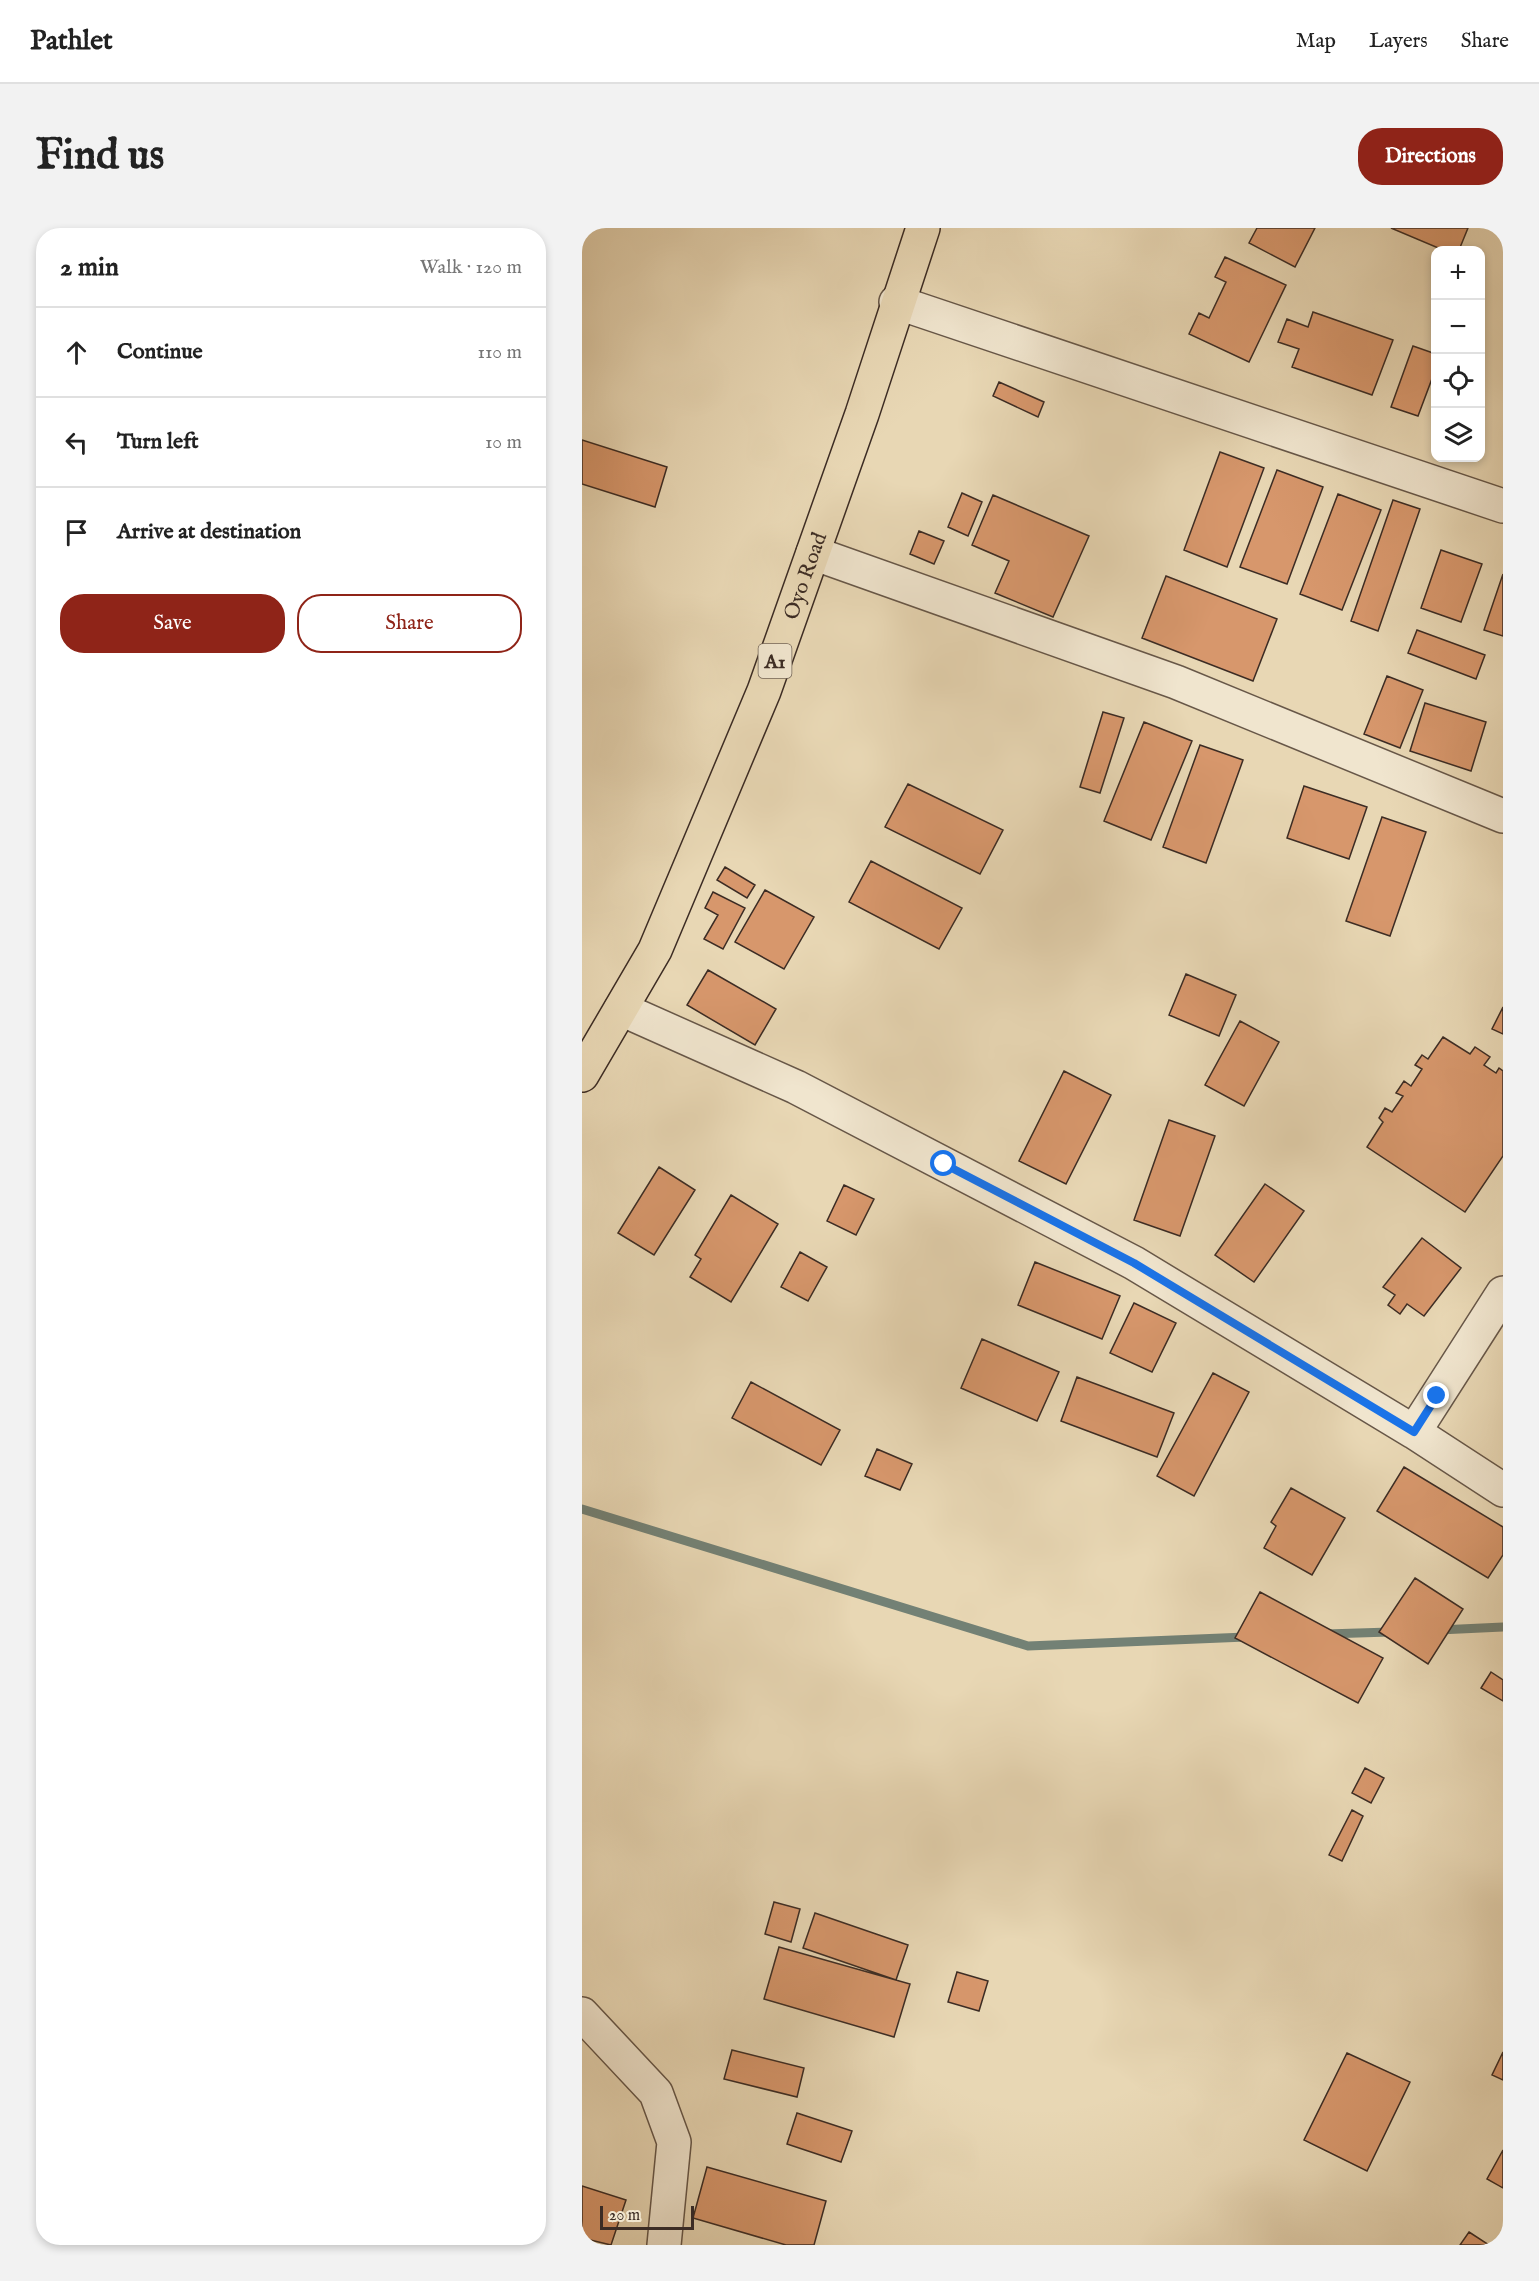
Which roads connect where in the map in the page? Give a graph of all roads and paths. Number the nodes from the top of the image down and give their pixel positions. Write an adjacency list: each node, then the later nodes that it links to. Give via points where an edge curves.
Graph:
1 (923, 228): 2 (highway, Oyo Road / A1)
2 (897, 302): 3 (street); 4 (highway, Oyo Road / A1)
3 (1503, 506)
4 (813, 553): 5 (street, via 1176,682); 6 (highway, Oyo Road / A1, via 764,691 664,929)
5 (1503, 816)
6 (621, 1009): 7 (highway, Oyo Road / A1); 9 (street, via 796,1087 1134,1263)
7 (582, 1075)
8 (1503, 1293): 9 (street)
9 (1414, 1432): 10 (street)
10 (1503, 1490)
11 (582, 2014): 12 (street, via 656,2093 674,2142)
12 (664, 2245)

